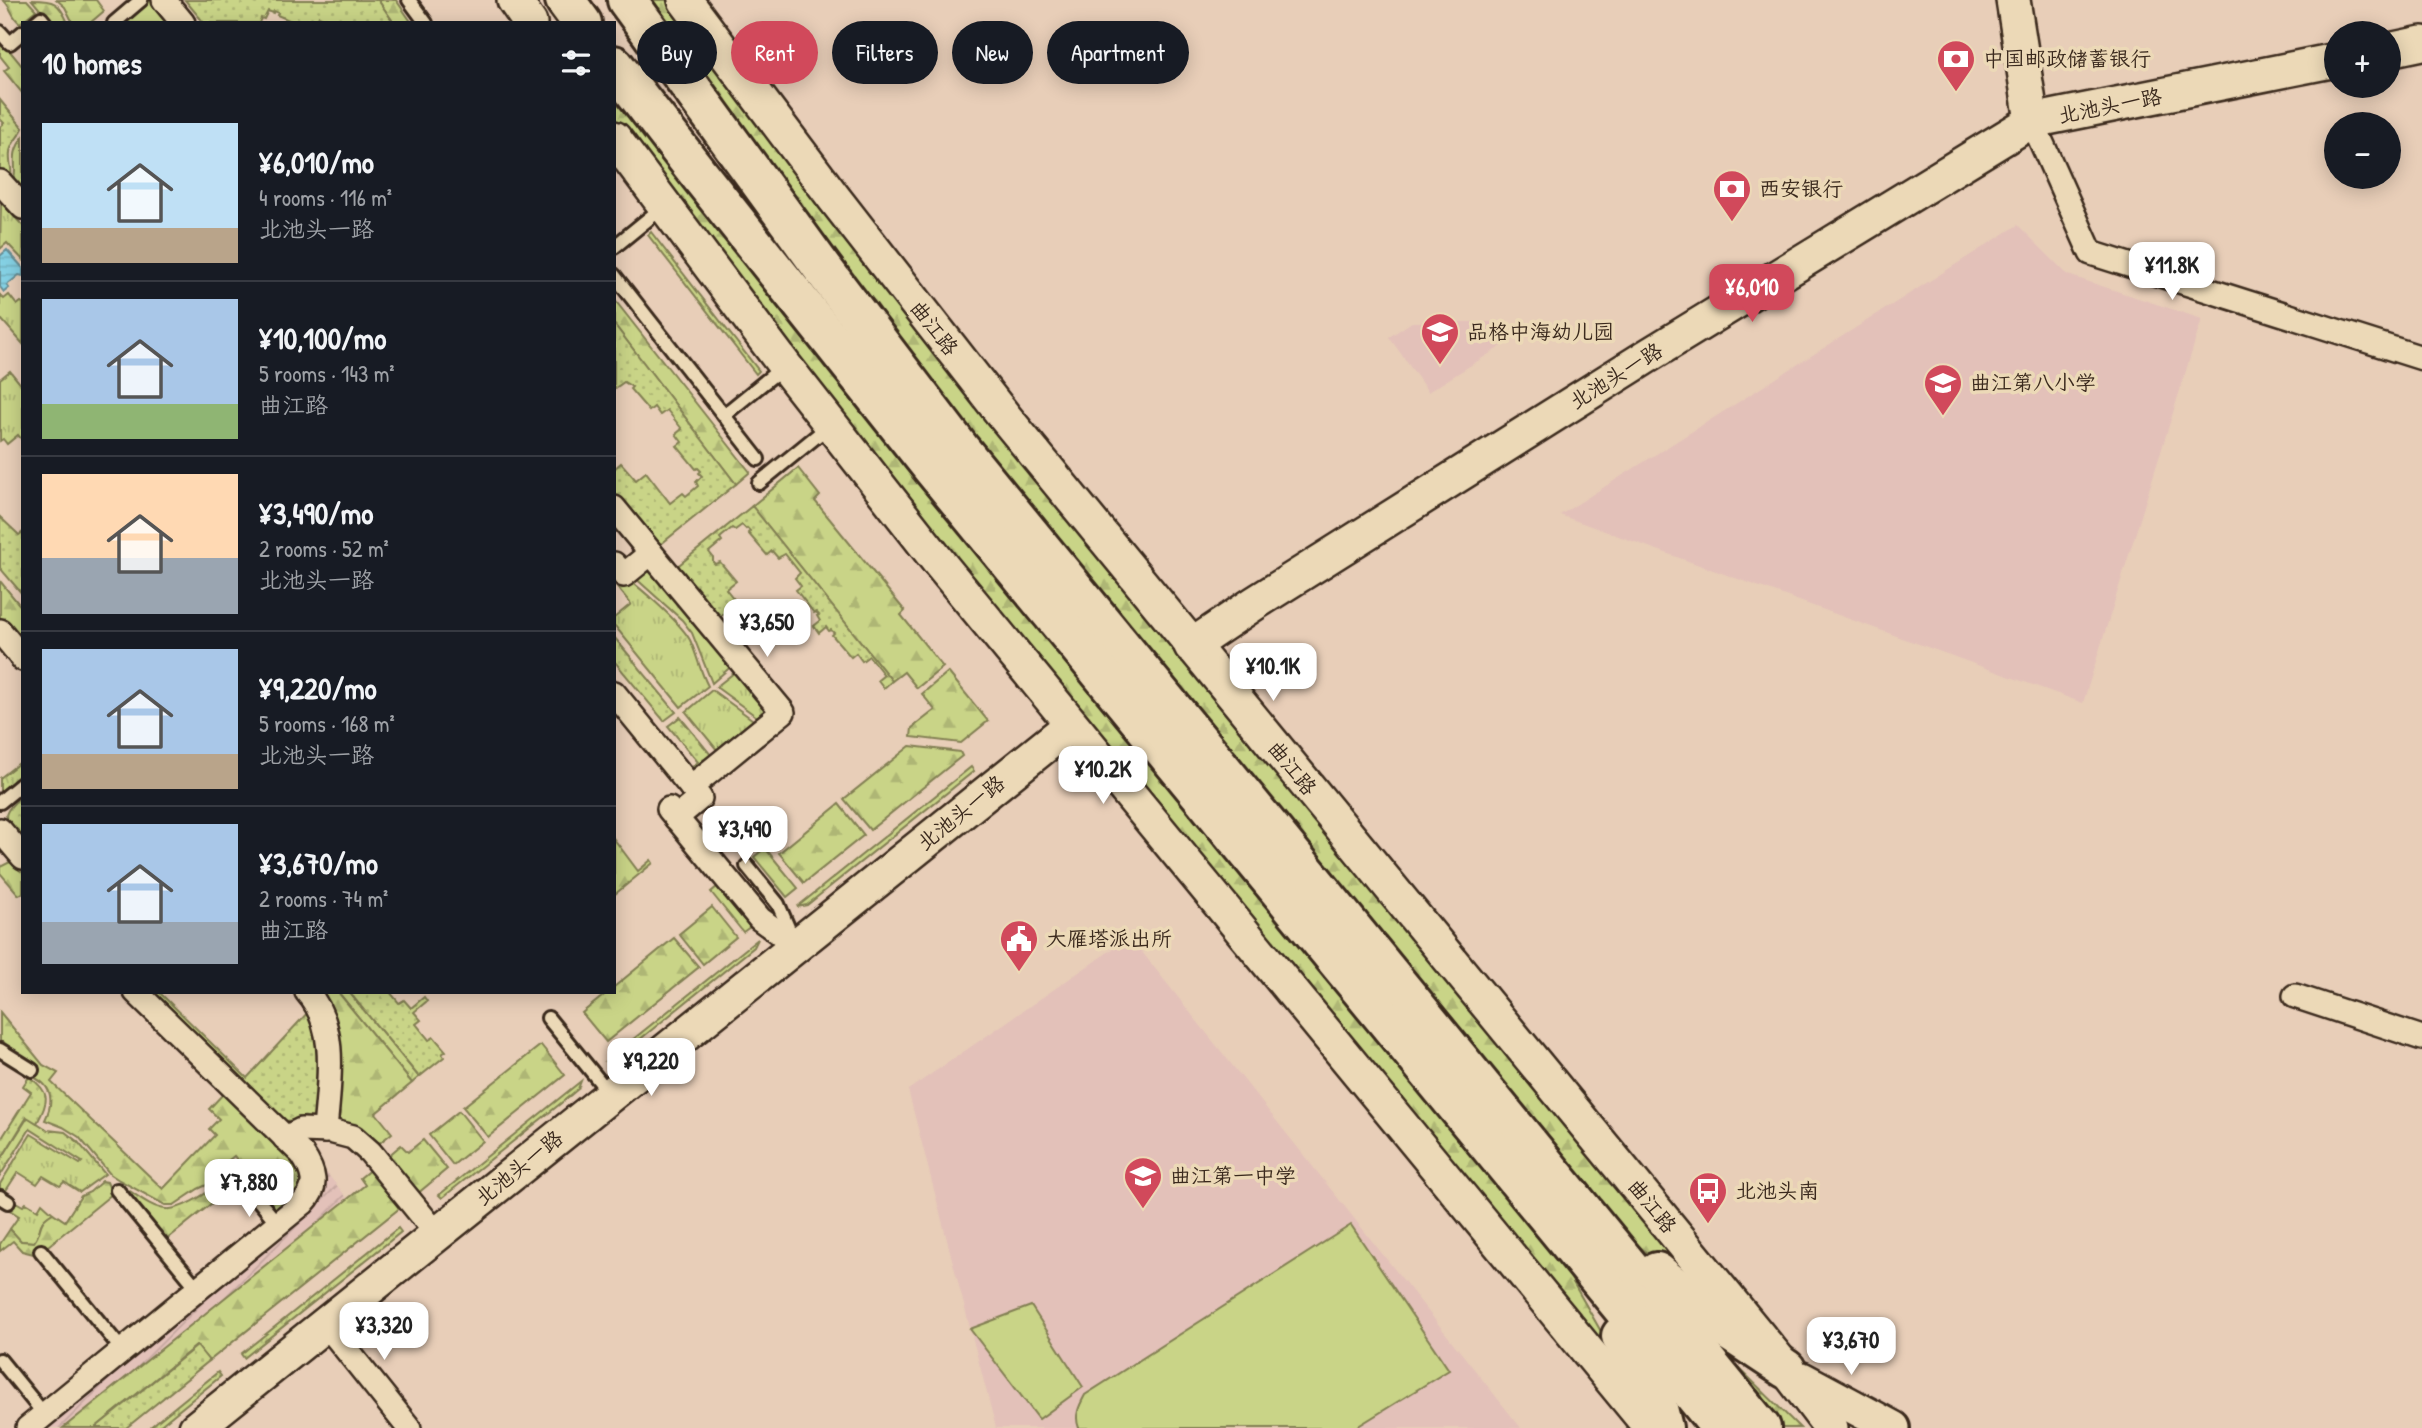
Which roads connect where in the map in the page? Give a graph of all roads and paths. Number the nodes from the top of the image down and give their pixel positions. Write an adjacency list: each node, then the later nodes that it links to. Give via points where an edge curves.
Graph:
1 (141, 0): 9 (lane)
2 (164, 0): 10 (street)
3 (410, 0): 11 (lane)
4 (514, 0): 12 (main road)
5 (565, 0): 13 (highway)
6 (627, 0): 59 (highway, via 807,248 969,460)
7 (685, 0): 37 (main road, 曲江路, via 893,275)
8 (2013, 0): 20 (main road)
9 (116, 21)
10 (181, 21)
11 (425, 21)
12 (529, 21)
13 (581, 21)
14 (0, 32): 15 (lane, via 10,43)
15 (21, 34)
16 (2422, 43): 17 (main road)
17 (2401, 47)
18 (2324, 62): 20 (main road, 北池头一路)
19 (616, 68): 59 (highway, via 923,457)
20 (2032, 121): 27 (street, via 2091,253); 37 (main road, 北池头一路, via 1646,357)
21 (616, 141): 24 (main road)
22 (0, 182): 23 (street)
23 (21, 205)
24 (664, 206): 25 (lane); 28 (main road)
25 (616, 245)
26 (616, 278): 29 (lane)
27 (2422, 358)
28 (785, 366): 29 (lane); 30 (main road)
29 (724, 415): 31 (lane)
30 (830, 425): 32 (lane); 40 (main road)
31 (758, 459)
32 (759, 483)
33 (616, 510): 34 (street)
34 (651, 553): 35 (street, via 624,575); 42 (street, via 783,712)
35 (616, 566)
36 (0, 631): 38 (street)
37 (1191, 646): 66 (main road, 曲江路)
38 (21, 657)
39 (616, 695): 42 (street)
40 (1071, 724): 45 (main road, 北池头一路); 70 (main road)
41 (21, 785): 43 (lane)
42 (691, 787): 45 (street, via 700,798 672,813 760,919)
43 (0, 802)
44 (747, 866): 45 (lane, via 778,904)
45 (797, 946): 53 (main road, 北池头一路)
46 (138, 994): 55 (street)
47 (308, 994): 54 (street, via 323,1018 328,1043)
48 (2295, 996): 50 (street)
49 (548, 1018): 53 (lane)
50 (2422, 1038)
51 (0, 1050): 52 (lane)
52 (33, 1070)
53 (611, 1095): 60 (main road, 北池头一路)
54 (325, 1131): 55 (street, via 301,1130); 60 (street, via 342,1133 362,1144)
55 (285, 1138): 58 (street, via 308,1163 314,1180 310,1196)
56 (241, 1179): 58 (lane)
57 (117, 1190): 62 (lane)
58 (278, 1224): 62 (street)
59 (1574, 1224): 66 (highway); 71 (highway, via 1654,1393); 72 (highway); 73 (highway)
60 (437, 1234): 63 (main road, 北池头一路)
61 (41, 1251): 64 (lane)
62 (198, 1289): 64 (street)
63 (326, 1324): 68 (main road, 北池头一路); 69 (street)
64 (123, 1351): 67 (street)
65 (0, 1360): 67 (lane)
66 (1786, 1369): 74 (main road, 曲江路); 75 (main road)
67 (36, 1421)
68 (196, 1428)
69 (409, 1428)
70 (1651, 1428)
71 (1663, 1428)
72 (1721, 1428)
73 (1762, 1428)
74 (1831, 1428)
75 (1892, 1428)

